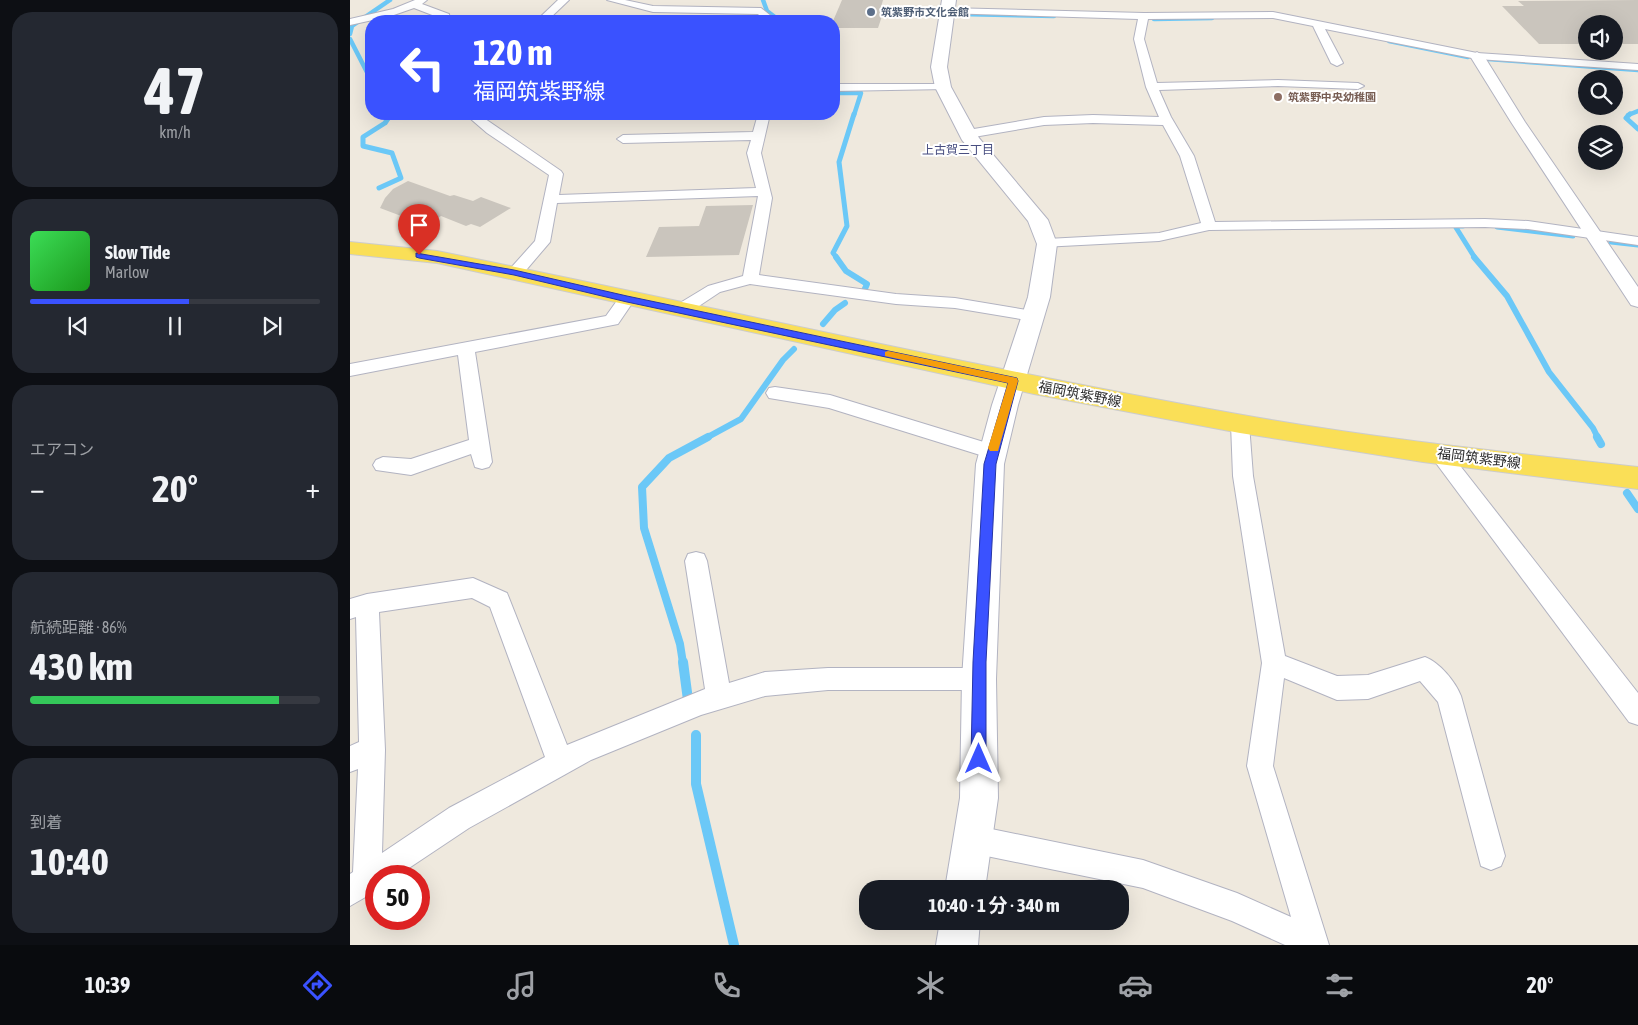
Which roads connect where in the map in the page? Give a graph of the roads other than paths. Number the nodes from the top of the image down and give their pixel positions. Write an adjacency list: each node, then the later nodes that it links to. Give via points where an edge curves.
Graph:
1 (564, 0): 9 (street)
2 (612, 0): 6 (street, via 653,9)
3 (710, 0): 6 (street)
4 (419, 2): 7 (street); 8 (street)
5 (948, 6): 11 (street); 19 (main road, via 939,66)
6 (702, 10): 10 (street, via 761,11)
7 (374, 15)
8 (438, 15)
9 (548, 15)
10 (765, 15)
11 (1144, 16): 14 (street, via 1256,14); 20 (street, via 1139,39)
12 (365, 18): 13 (street)
13 (350, 22)
14 (1317, 23): 15 (street); 16 (street)
15 (1477, 56): 17 (street); 31 (street)
16 (1337, 62)
17 (1638, 67)
18 (1358, 86): 20 (street, via 1278,83)
19 (943, 87): 21 (street); 25 (main road)
20 (1152, 87): 24 (street)
21 (840, 88)
22 (478, 120): 29 (street, via 556,174)
23 (762, 120): 26 (street)
24 (1167, 121): 25 (street, via 1044,121); 30 (street, via 1188,156)
25 (968, 134): 33 (main road, via 1038,220)
26 (758, 136): 27 (street); 28 (street, via 754,153)
27 (623, 139)
28 (764, 192): 29 (street); 36 (street)
29 (552, 199): 35 (street, via 542,242)
30 (1209, 226): 31 (street, via 1485,222); 33 (street, via 1159,238)
31 (1594, 235): 32 (street); 38 (street)
32 (1638, 241)
33 (1047, 244): 40 (main road)
34 (350, 248): 35 (main road, 福岡筑紫野線, via 437,257)
35 (514, 272): 37 (main road, 福岡筑紫野線)
36 (750, 279): 39 (street, via 714,289); 40 (street, via 896,299 955,303)
37 (627, 299): 39 (main road, 福岡筑紫野線); 41 (street, via 612,320)
38 (1638, 301)
39 (681, 310): 43 (main road, 福岡筑紫野線)
40 (1033, 316): 43 (main road)
41 (466, 348): 42 (street); 48 (street, via 480,453 411,467)
42 (350, 370)
43 (1013, 381): 45 (main road, 福岡筑紫野線); 46 (main road)
44 (775, 393): 46 (street, via 830,402)
45 (1240, 424): 47 (main road, 福岡筑紫野線); 52 (street, via 1242,476)
46 (993, 452): 53 (main road)
47 (1440, 454): 49 (main road, 福岡筑紫野線); 55 (street)
48 (384, 466)
49 (1638, 478)
50 (696, 560): 54 (street)
51 (359, 606): 56 (street); 57 (street, via 473,588 499,600)
52 (1274, 663): 59 (street, via 1338,688 1368,687 1425,668 1449,696); 63 (street, via 1260,766)
53 (979, 679): 54 (street, via 828,679 765,684); 58 (main road, via 979,798)
54 (719, 697): 57 (street, via 582,751)
55 (1638, 712)
56 (361, 754): 61 (street)
57 (561, 763): 61 (street, via 459,818)
58 (972, 839): 60 (main road); 63 (street, via 1143,874 1237,908)
59 (1491, 856)
60 (966, 880)
61 (358, 886)
62 (959, 930): 64 (main road)
63 (1313, 943)
64 (957, 945)

